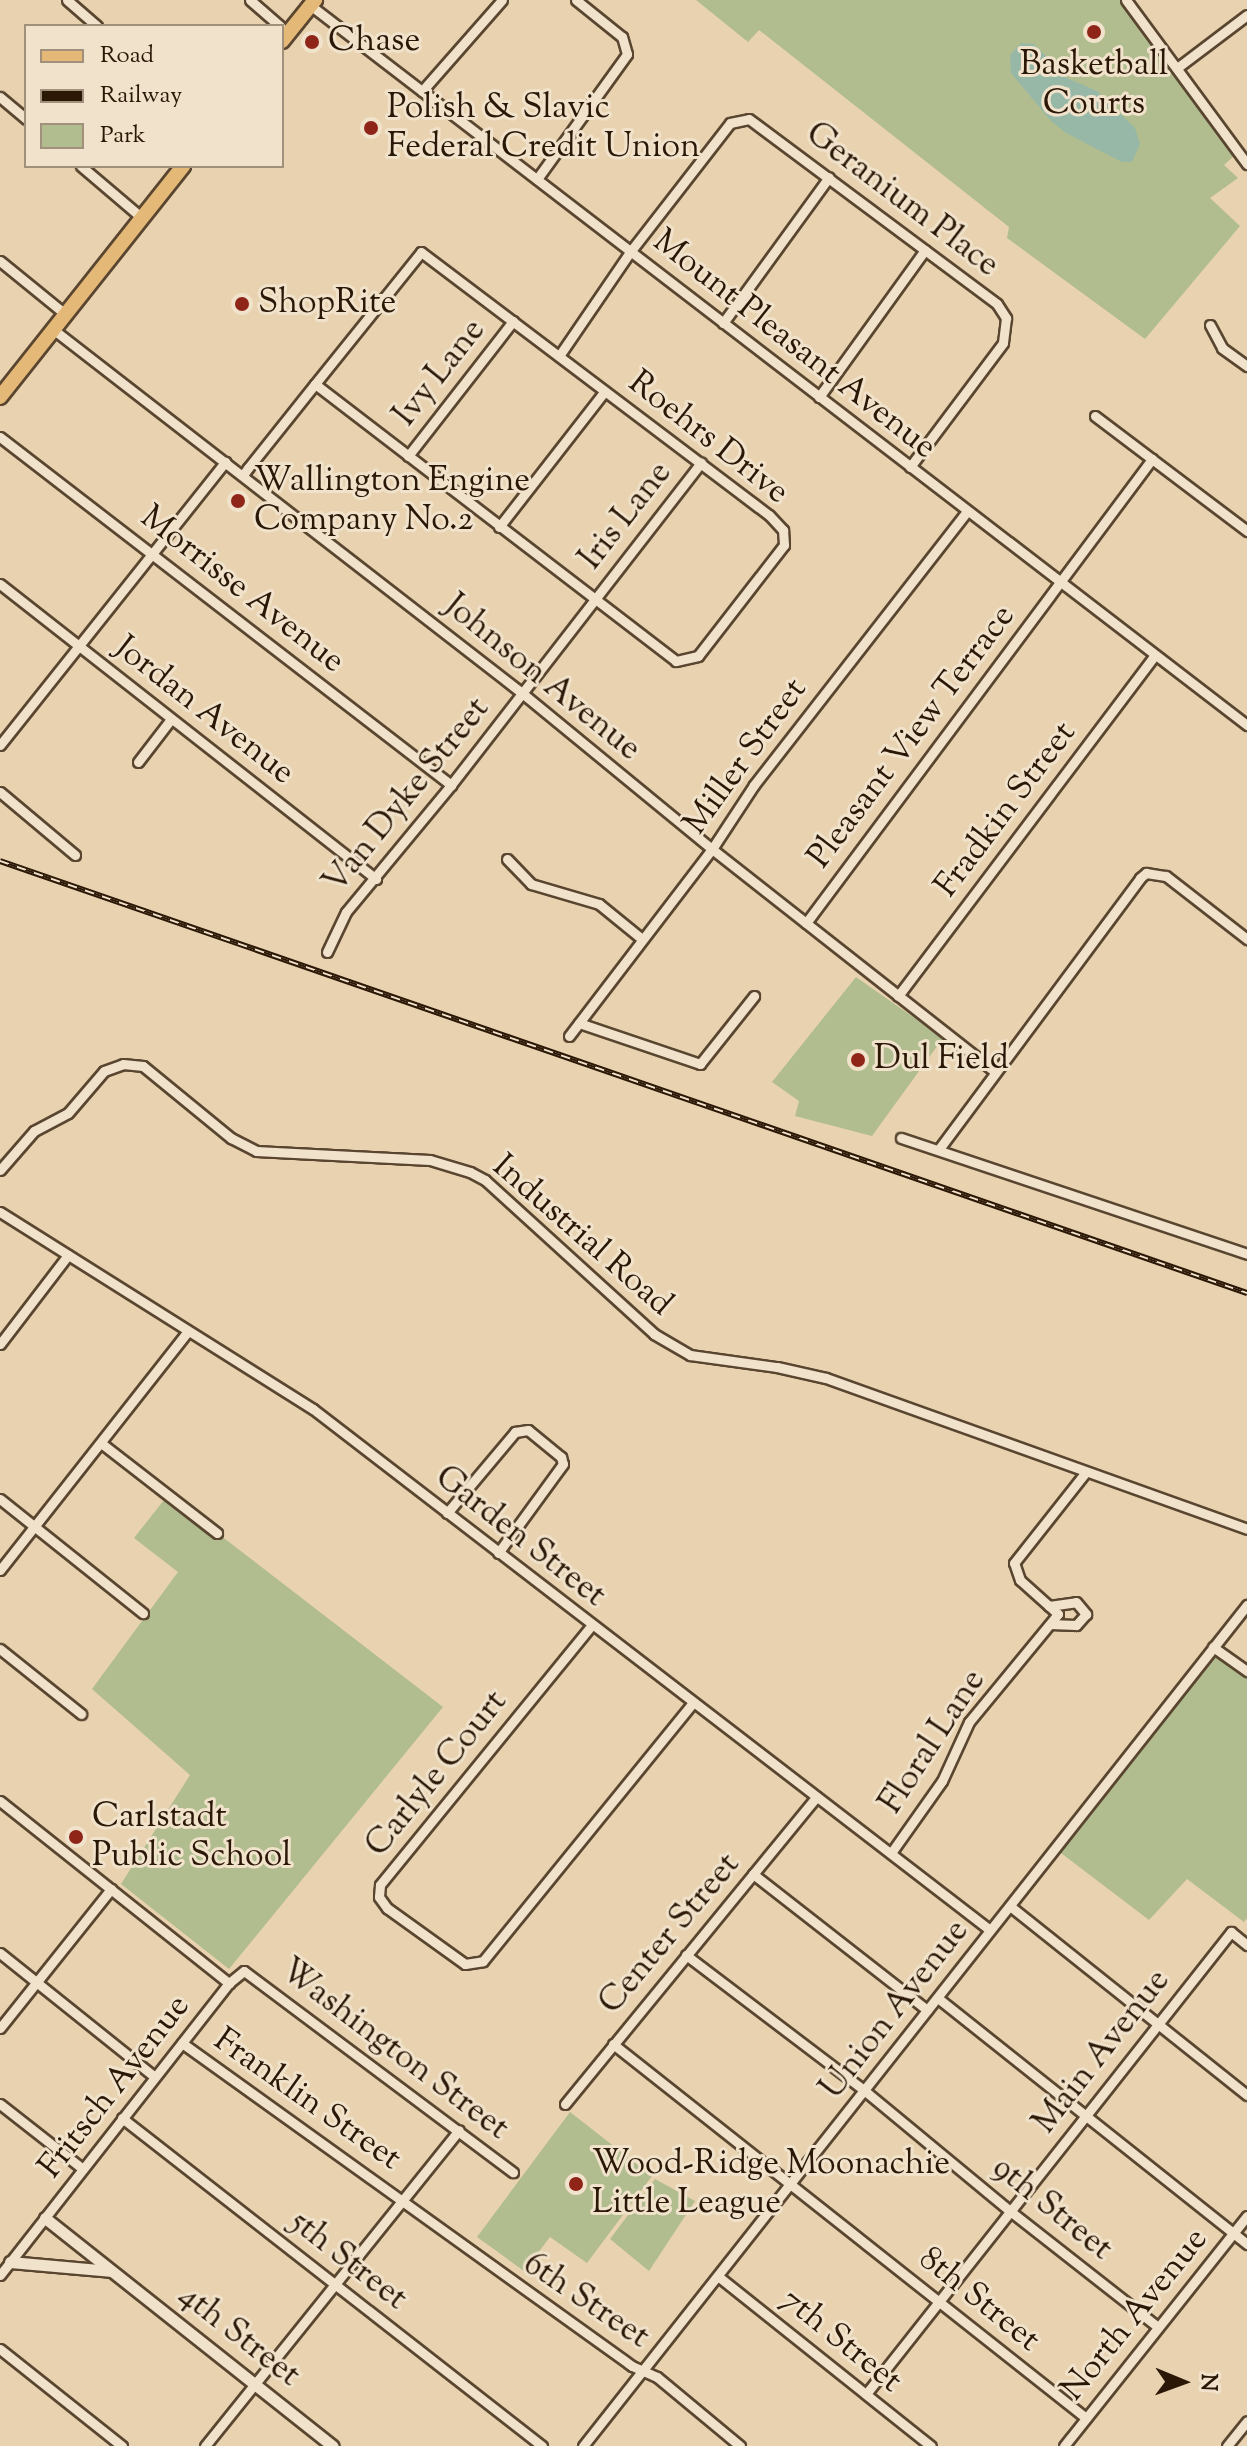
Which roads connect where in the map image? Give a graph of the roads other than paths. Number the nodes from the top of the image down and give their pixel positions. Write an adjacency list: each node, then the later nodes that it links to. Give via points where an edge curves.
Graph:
1 (67, 0): 8 (street)
2 (250, 0): 9 (street)
3 (502, 0): 12 (street)
4 (576, 0): 19 (street, via 625,40 625,60)
5 (1126, 0): 11 (street)
6 (312, 3): 10 (main road); 12 (street, Mount Pleasant Avenue)
7 (1247, 15): 11 (street)
8 (95, 24)
9 (275, 24)
10 (284, 31)
11 (1177, 68): 15 (street)
12 (422, 91): 19 (street, Mount Pleasant Avenue)
13 (0, 97): 14 (street)
14 (24, 117)
15 (1245, 159)
16 (83, 168): 20 (street)
17 (181, 168): 20 (main road)
18 (829, 177): 21 (street, Geranium Place); 22 (street, Geranium Place, via 756,122 742,118 730,123); 26 (street)
19 (537, 179): 22 (street, Mount Pleasant Avenue)
20 (142, 218): 24 (main road)
21 (925, 250): 34 (street); 41 (street, Geranium Place, via 997,304 1007,327 1003,343)
22 (630, 252): 26 (street, Mount Pleasant Avenue); 29 (street)
23 (0, 261): 24 (street)
24 (65, 314): 28 (main road)
25 (513, 321): 29 (street, Roehrs Drive); 31 (street, Roehrs Drive, via 421,252); 37 (street, Ivy Lane)
26 (723, 323): 34 (street, Mount Pleasant Avenue)
27 (1210, 325): 30 (street, via 1222,348)
28 (54, 330): 33 (main road); 39 (street, Johnson Avenue)
29 (559, 356): 32 (street, Roehrs Drive)
30 (1247, 366)
31 (315, 384): 37 (street, Roehrs Drive); 42 (street, Roehrs Drive)
32 (605, 391): 40 (street, Roehrs Drive); 44 (street)
33 (0, 397)
34 (819, 397): 41 (street, Mount Pleasant Avenue)
35 (1095, 416): 38 (street)
36 (0, 437): 46 (street, Morrisse Avenue)
37 (408, 456): 44 (street, Roehrs Drive)
38 (1152, 459): 45 (street); 47 (street, Pleasant View Terrace)
39 (225, 462): 42 (street, Johnson Avenue); 46 (street)
40 (701, 463): 49 (street, Iris Lane); 49 (street, Roehrs Drive, via 779,523 785,537 781,552 698,656 684,662 668,658)
41 (910, 467): 43 (street, Mount Pleasant Avenue)
42 (243, 475): 52 (street, Johnson Avenue)
43 (967, 511): 47 (street, Mount Pleasant Avenue); 59 (street, Miller Street, via 754,785)
44 (499, 527): 49 (street, Roehrs Drive)
45 (1247, 531)
46 (153, 554): 50 (street); 57 (street, Morrisse Avenue)
47 (1059, 582): 51 (street, Mount Pleasant Avenue); 63 (street, Pleasant View Terrace)
48 (0, 584): 50 (street, Jordan Avenue)
49 (593, 600): 52 (street, Van Dyke Street)
50 (81, 647): 53 (street, Jordan Avenue); 55 (street)
51 (1155, 655): 54 (street, Mount Pleasant Avenue); 68 (street, Fradkin Street)
52 (522, 693): 57 (street, Van Dyke Street); 59 (street, Johnson Avenue)
53 (171, 719): 56 (street); 62 (street, Jordan Avenue)
54 (1247, 725)
55 (0, 745)
56 (138, 762)
57 (451, 785): 62 (street, Van Dyke Street)
58 (0, 792): 60 (street)
59 (712, 849): 63 (street, Johnson Avenue); 64 (street, Miller Street)
60 (75, 855)
61 (507, 859): 64 (street, via 531,884 599,904)
62 (376, 879): 66 (street, Van Dyke Street, via 346,912)
63 (806, 923): 68 (street, Johnson Avenue)
64 (642, 939): 69 (street, Miller Street)
65 (1247, 939): 71 (street, via 1166,876 1146,873)
66 (327, 952)
67 (754, 996): 69 (street, via 700,1064)
68 (898, 996): 71 (street, Johnson Avenue)
69 (579, 1023): 70 (street, Miller Street)
70 (569, 1036)
71 (995, 1072): 73 (street)
72 (901, 1138): 73 (street)
73 (939, 1149): 76 (street)
74 (0, 1170): 81 (street, Industrial Road, via 34,1131 68,1113 104,1071 123,1064 143,1066 231,1138 256,1151 430,1160 470,1172 654,1334 690,1355 826,1378)
75 (0, 1212): 77 (street, Garden Street)
76 (1247, 1254)
77 (68, 1255): 78 (street, Garden Street); 79 (street)
78 (188, 1331): 80 (street); 83 (street, Garden Street, via 313,1409)
79 (0, 1344)
80 (101, 1443): 84 (street); 86 (street)
81 (1085, 1473): 85 (street, Industrial Road); 90 (street, via 1014,1563 1020,1580)
82 (0, 1499): 84 (street)
83 (447, 1513): 87 (street, Garden Street); 87 (street, via 515,1432 528,1430 563,1464)
84 (35, 1527): 88 (street); 91 (street)
85 (1247, 1529)
86 (217, 1533)
87 (498, 1553): 93 (street, Garden Street)
88 (0, 1570)
89 (1247, 1605): 94 (street, Union Avenue)
90 (1049, 1606): 92 (street, via 1058,1614); 92 (street, via 1076,1602 1086,1614 1076,1625)
91 (143, 1613)
92 (1050, 1624): 101 (street, Floral Lane, via 969,1722 942,1781)
93 (591, 1626): 97 (street, Garden Street); 97 (street, Carlyle Court, via 380,1885 379,1897 387,1908 465,1964 483,1961)
94 (1213, 1647): 96 (street); 104 (street, Union Avenue)
95 (0, 1649): 98 (street)
96 (1247, 1671)
97 (692, 1704): 99 (street, Garden Street)
98 (81, 1714)
99 (816, 1797): 101 (street, Garden Street); 102 (street, Center Street)
100 (0, 1801): 103 (street, Washington Street)
101 (891, 1853): 105 (street, Garden Street)
102 (753, 1874): 108 (street, Center Street); 113 (street)
103 (111, 1889): 110 (street); 111 (street, Washington Street)
104 (1010, 1906): 105 (street, Union Avenue); 114 (street)
105 (990, 1930): 112 (street, Union Avenue)
106 (1247, 1945): 114 (street, Main Avenue, via 1231,1932)
107 (0, 1953): 110 (street)
108 (686, 1955): 117 (street, Center Street); 119 (street, 9th Street)
109 (244, 1971): 111 (street, Fritsch Avenue); 125 (street, Washington Street)
110 (35, 1982): 115 (street); 118 (street)
111 (229, 1983): 116 (street, Fritsch Avenue)
112 (939, 1999): 113 (street, Union Avenue); 123 (street)
113 (927, 2010): 119 (street, Union Avenue)
114 (1158, 2024): 120 (street); 123 (street, Main Avenue)
115 (0, 2028)
116 (182, 2043): 118 (street, Fritsch Avenue); 129 (street, Franklin Street)
117 (613, 2044): 122 (street, Center Street); 128 (street, 8th Street)
118 (155, 2077): 124 (street, Fritsch Avenue)
119 (865, 2091): 128 (street, Union Avenue); 130 (street, 9th Street)
120 (1247, 2095)
121 (0, 2104): 126 (street)
122 (565, 2104)
123 (1085, 2115): 130 (street, Main Avenue); 133 (street)
124 (122, 2118): 126 (street, Fritsch Avenue); 140 (street, 5th Street)
125 (459, 2130): 127 (street, Washington Street); 129 (street)
126 (83, 2169): 132 (street, Fritsch Avenue)
127 (513, 2172)
128 (792, 2183): 139 (street, Union Avenue); 141 (street, 8th Street)
129 (402, 2199): 140 (street); 144 (street, 6th Street, via 461,2246)
130 (1010, 2211): 141 (street, Main Avenue); 142 (street, 9th Street)
131 (1247, 2216): 133 (street, North Avenue)
132 (45, 2218): 136 (street, Fritsch Avenue); 137 (street, 4th Street)
133 (1233, 2233): 134 (street); 142 (street, North Avenue)
134 (1247, 2244)
135 (0, 2254): 136 (street)
136 (10, 2262): 137 (street); 138 (street, Fritsch Avenue)
137 (110, 2271): 145 (street, 4th Street)
138 (0, 2275)
139 (719, 2277): 144 (street, Union Avenue); 146 (street, 7th Street)
140 (335, 2283): 145 (street); 152 (street, 5th Street)
141 (938, 2302): 146 (street, Main Avenue); 147 (street, 8th Street)
142 (1158, 2327): 147 (street, North Avenue)
143 (0, 2349): 149 (street)
144 (644, 2371): 153 (street, Union Avenue); 154 (street, 6th Street)
145 (255, 2385): 150 (street); 151 (street, 4th Street)
146 (866, 2394): 155 (street, 7th Street)
147 (1086, 2418): 156 (street, North Avenue)
148 (1247, 2421): 157 (street)
149 (122, 2446)
150 (205, 2446)
151 (333, 2446)
152 (542, 2446)
153 (583, 2446)
154 (740, 2446)
155 (931, 2446)
156 (1064, 2446)
157 (1227, 2446)

